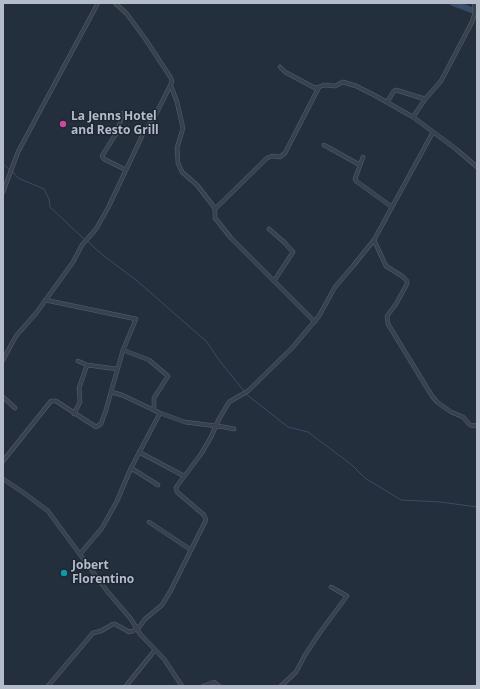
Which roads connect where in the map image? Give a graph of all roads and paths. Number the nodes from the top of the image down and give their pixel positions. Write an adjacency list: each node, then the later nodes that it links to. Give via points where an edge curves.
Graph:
1 (98, 3): 17 (street, via 18,152)
2 (115, 3): 5 (street, via 127,14 146,40 171,78)
3 (474, 5): 7 (street, via 472,22 441,81)
4 (280, 67): 6 (street, via 303,82 315,88)
5 (171, 86): 16 (street, via 143,134); 19 (street, via 183,128 177,148 180,168)
6 (319, 87): 8 (street, via 335,86 345,82); 19 (street, via 285,153 280,157 267,158)
7 (425, 99): 8 (street, via 396,90); 10 (street)
8 (387, 102): 10 (street)
9 (123, 113): 16 (street, via 117,132 102,156)
10 (413, 116): 11 (street)
11 (433, 132): 15 (street); 18 (street)
12 (324, 145): 14 (street)
13 (363, 157): 14 (street)
14 (360, 165): 18 (street, via 356,181)
15 (477, 167)
16 (126, 170): 23 (street, via 96,229 82,245 73,262)
17 (3, 192)
18 (392, 207): 21 (street)
19 (215, 209): 22 (street, via 215,218 231,238)
20 (269, 229): 22 (street, via 293,252)
21 (374, 240): 24 (street, via 335,286); 37 (street, via 386,266 407,281 387,316 388,324 436,402 463,417 470,425)
22 (274, 281): 24 (street)
23 (45, 300): 25 (street, via 136,320); 26 (street, via 16,336)
24 (315, 322): 36 (street, via 246,392 229,402)
25 (123, 350): 29 (street); 33 (street, via 149,360 168,376 154,398)
26 (3, 360)
27 (78, 361): 28 (street)
28 (87, 365): 29 (street); 35 (street, via 79,388 80,402)
29 (117, 369): 30 (street)
30 (110, 392): 33 (street); 35 (street, via 106,410 98,426 93,426)
31 (3, 397): 32 (street)
32 (15, 408)
33 (154, 410): 34 (street)
34 (160, 413): 36 (street, via 185,422); 39 (street)
35 (74, 414): 40 (street, via 56,401 51,401)
36 (217, 426): 38 (street); 42 (street, via 201,454)
37 (477, 426)
38 (234, 429)
39 (139, 452): 41 (street); 42 (street)
40 (3, 461)
41 (131, 468): 44 (street); 47 (street, via 102,528)
42 (184, 476): 46 (street, via 176,490 204,515 206,520)
43 (3, 479): 47 (street, via 48,512)
44 (158, 485)
45 (149, 522): 46 (street)
46 (191, 550): 49 (street, via 182,571 162,604)
47 (80, 554): 49 (street)
48 (331, 587): 56 (street, via 347,596 321,631 296,672)
49 (137, 628): 50 (street); 51 (street, via 129,632 115,624 94,633)
50 (155, 650): 52 (street); 53 (street)
51 (48, 686)
52 (126, 686)
53 (182, 686)
54 (203, 686): 55 (street, via 214,682)
55 (219, 686)
56 (281, 686)

